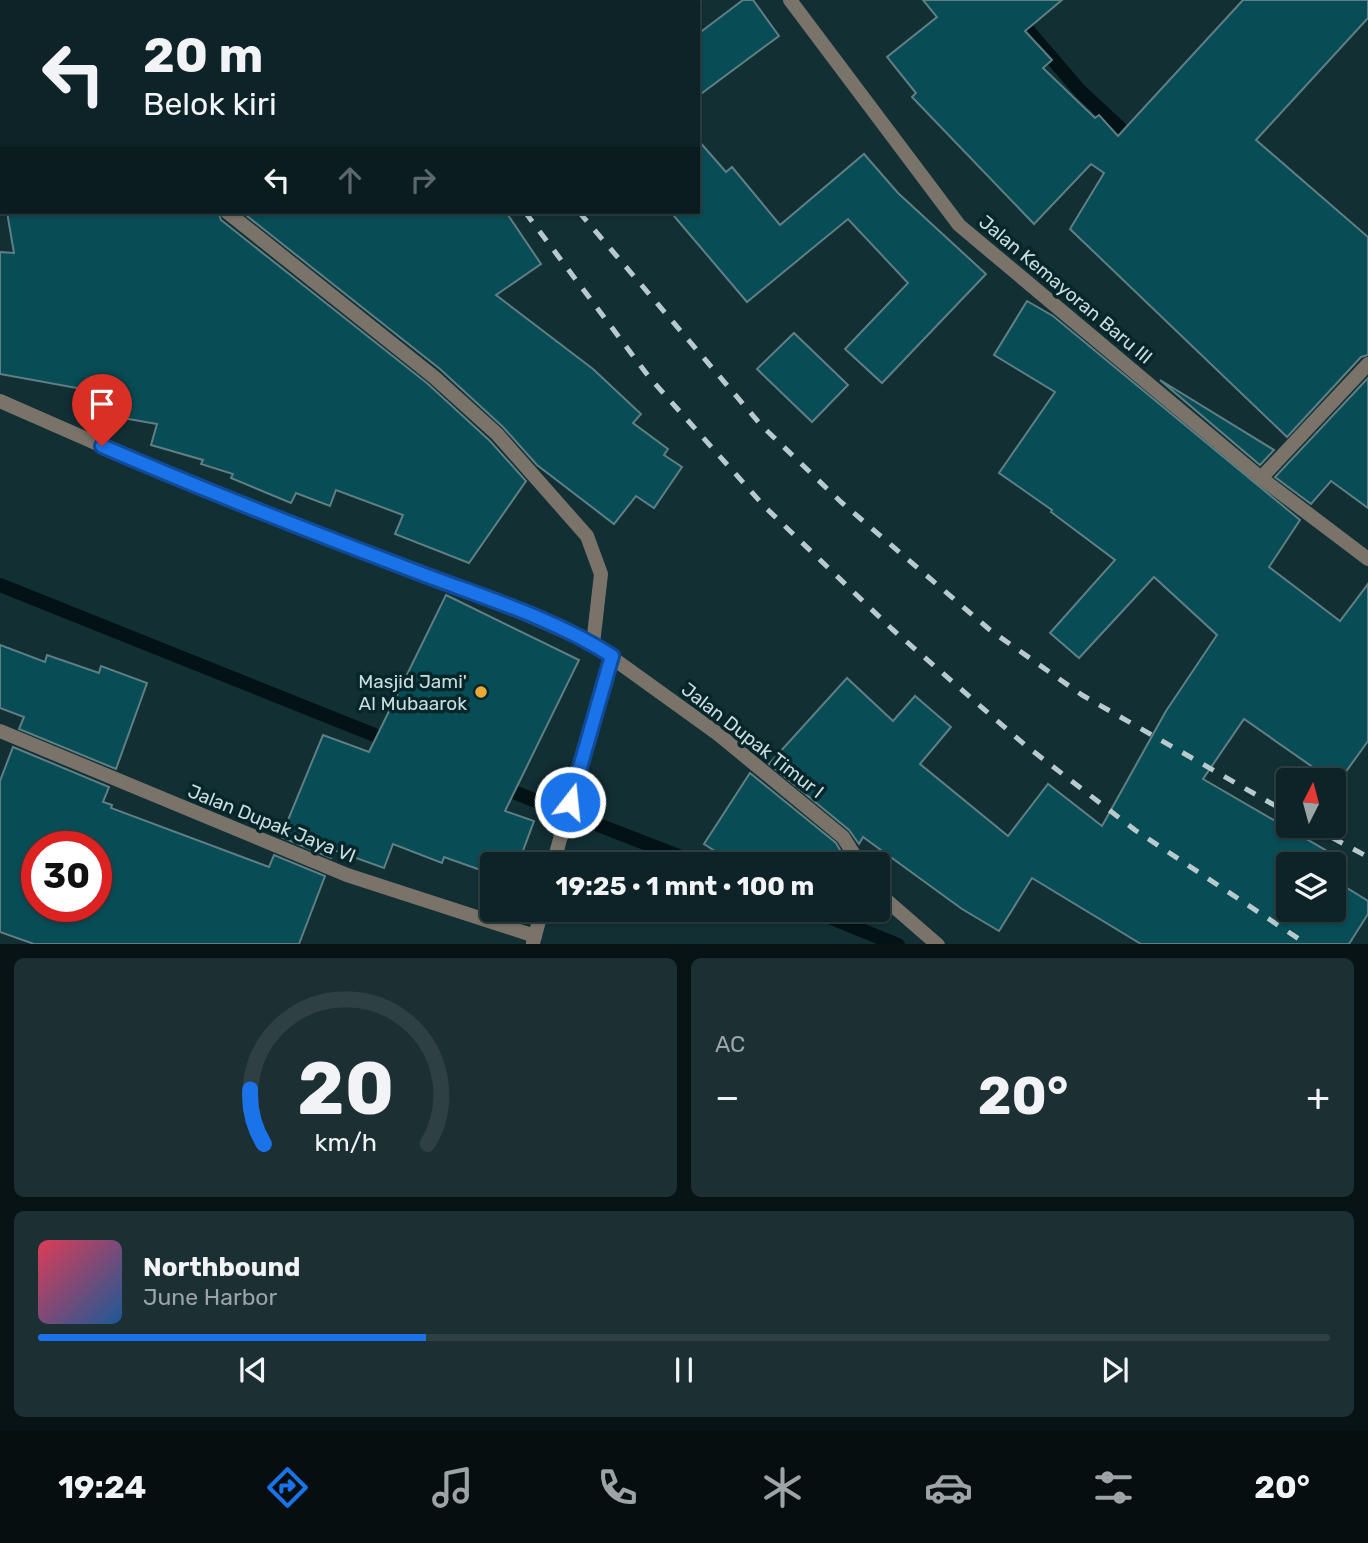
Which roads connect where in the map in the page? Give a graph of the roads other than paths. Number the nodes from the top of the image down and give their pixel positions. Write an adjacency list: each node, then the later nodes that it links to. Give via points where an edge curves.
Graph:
1 (790, 0): 5 (street, Jalan Kemayoran Baru III, via 959,225)
2 (230, 214): 7 (street, via 434,377 496,434 587,536 601,575)
3 (1368, 364): 5 (street)
4 (0, 401): 7 (street, Jalan Dupak Timur I, via 203,490)
5 (1261, 478): 6 (street, Jalan Kemayoran Baru III)
6 (1368, 559)
7 (593, 644): 8 (street, Jalan Dupak Timur I)
8 (612, 656): 10 (street); 11 (street, Jalan Dupak Timur I, via 718,734 844,837)
9 (0, 731): 14 (street, Jalan Dupak Jaya VI, via 347,875)
10 (556, 852)
11 (853, 852)
12 (890, 903): 15 (street)
13 (539, 922): 14 (street)
14 (534, 940)
15 (938, 944)

